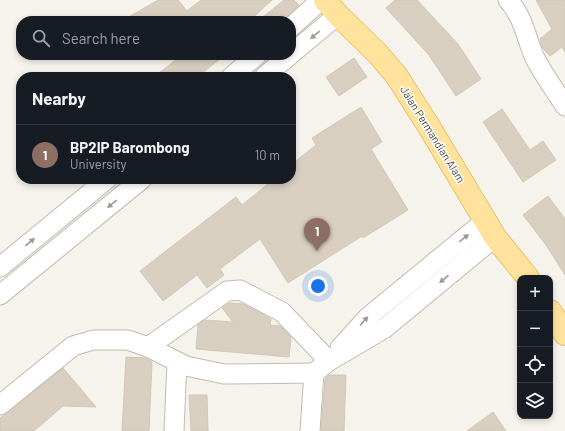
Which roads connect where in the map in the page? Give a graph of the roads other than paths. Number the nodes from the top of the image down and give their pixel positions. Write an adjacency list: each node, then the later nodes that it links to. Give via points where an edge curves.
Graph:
1 (321, 0): 4 (street)
2 (508, 0): 10 (street, via 514,6 535,57)
3 (332, 7): 5 (street, one-way to 5); 13 (main road, Jalan Permandian Alam, via 396,75)
4 (296, 22)
5 (296, 49)
6 (251, 60): 8 (street)
7 (285, 60): 9 (street)
8 (237, 72)
9 (270, 72)
10 (565, 106)
11 (101, 184): 14 (street, one-way to 11)
12 (136, 184): 16 (street, one-way to 16)
13 (490, 228): 15 (main road, Jalan Permandian Alam); 21 (street, via 386,328)
14 (0, 267)
15 (526, 275)
16 (0, 295)
17 (553, 316): 18 (main road)
18 (565, 334)
19 (148, 347): 20 (street); 21 (street, via 227,292 240,290 282,312); 22 (street, via 128,340 93,340 73,346)
20 (177, 362): 21 (street, via 224,374); 23 (street)
21 (322, 367): 24 (street)
22 (0, 405)
23 (174, 431)
24 (310, 431)

